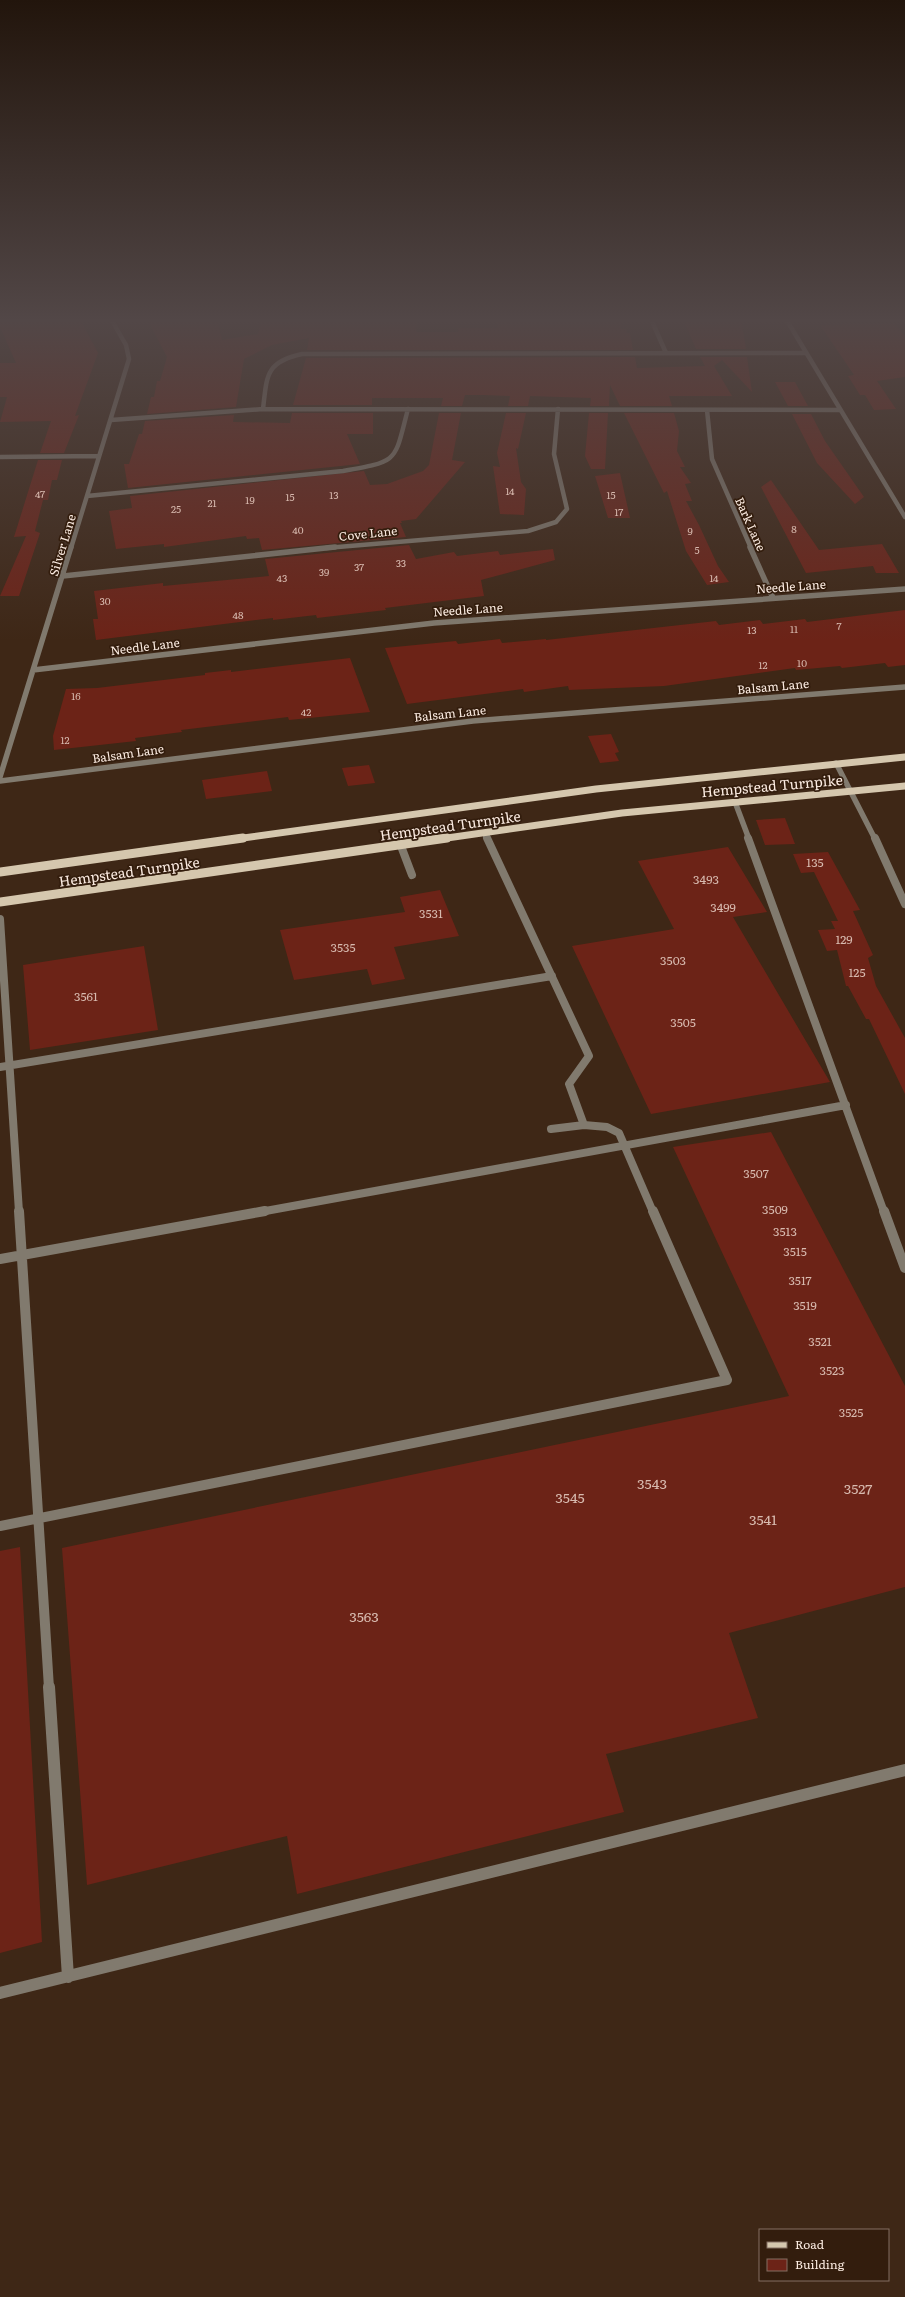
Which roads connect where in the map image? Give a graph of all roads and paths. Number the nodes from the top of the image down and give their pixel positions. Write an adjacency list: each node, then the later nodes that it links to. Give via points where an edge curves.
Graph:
1 (109, 426): 6 (street, Silver Lane)
2 (403, 426): 8 (street, via 396,452 388,460 372,466)
3 (557, 426): 10 (street, Cove Lane, via 554,454 567,509 561,520 548,526 507,532 388,540)
4 (709, 426): 12 (street, Bark Lane, via 712,459)
5 (850, 426): 9 (street)
6 (99, 456): 7 (street); 8 (street, Silver Lane)
7 (0, 457)
8 (87, 496): 10 (street, Silver Lane)
9 (905, 517)
10 (63, 576): 13 (street, Silver Lane)
11 (905, 589): 12 (street, Needle Lane)
12 (773, 598): 13 (street, Needle Lane, via 434,623)
13 (33, 670): 17 (street, Silver Lane)
14 (905, 687): 18 (street, Balsam Lane, via 473,721)
15 (905, 757): 16 (main road, Hempstead Turnpike)
16 (836, 763): 20 (street); 24 (main road, Hempstead Turnpike, via 588,790)
17 (0, 778)
18 (0, 782)
19 (905, 786): 20 (main road, Hempstead Turnpike)
20 (851, 791): 21 (main road, Hempstead Turnpike); 27 (street)
21 (734, 802): 22 (main road, Hempstead Turnpike, via 622,814); 32 (street)
22 (485, 834): 23 (main road, Hempstead Turnpike); 29 (street)
23 (401, 846): 25 (street); 26 (main road, Hempstead Turnpike)
24 (0, 872)
25 (412, 875)
26 (0, 902)
27 (905, 904)
28 (0, 919): 30 (street)
29 (552, 976): 30 (street); 33 (street, via 589,1056 569,1084)
30 (9, 1065): 31 (street); 36 (street)
31 (0, 1067)
32 (846, 1105): 35 (street); 38 (street)
33 (584, 1125): 34 (street); 35 (street, via 615,1130)
34 (551, 1129)
35 (626, 1145): 36 (street); 39 (street, via 727,1380)
36 (22, 1255): 37 (street); 39 (street)
37 (0, 1259)
38 (905, 1268)
39 (39, 1518): 40 (street); 42 (street)
40 (0, 1526)
41 (905, 1770): 42 (street)
42 (68, 1977): 43 (street)
43 (0, 1993)

